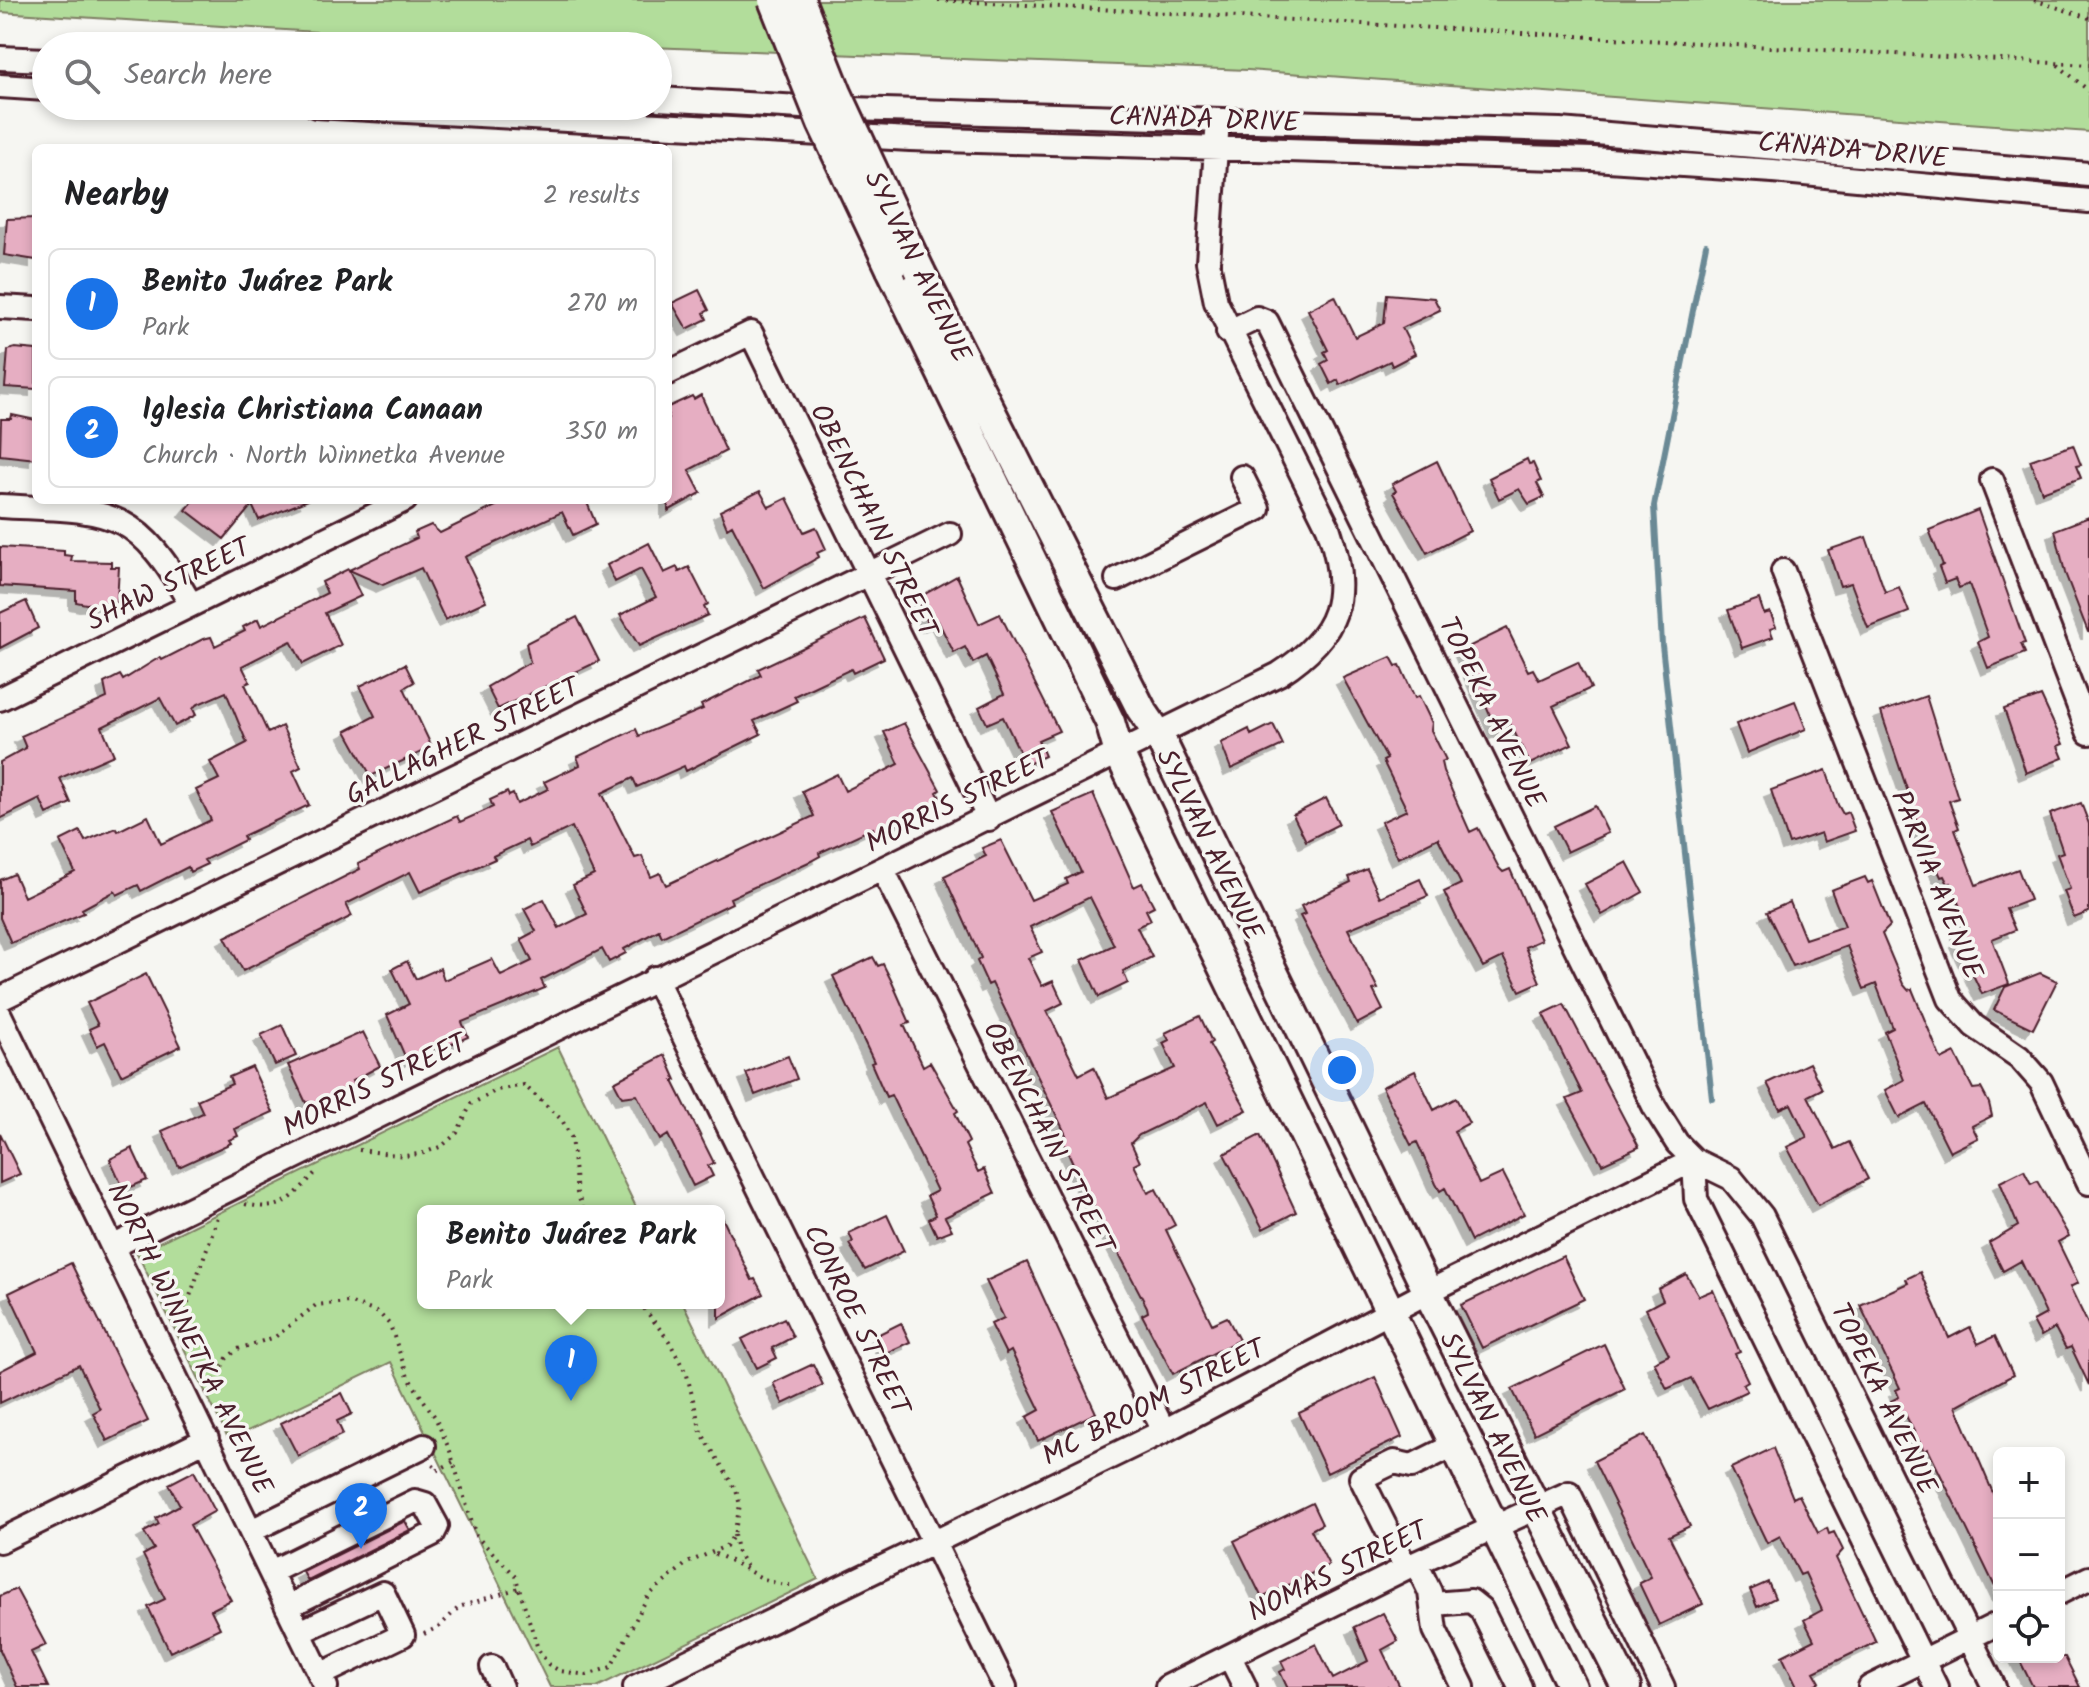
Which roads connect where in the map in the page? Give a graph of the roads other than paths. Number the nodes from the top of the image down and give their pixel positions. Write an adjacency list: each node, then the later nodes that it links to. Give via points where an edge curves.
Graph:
1 (773, 0): 33 (main road, SYLVAN AVENUE, bridge, via 822,123 1110,722)
2 (800, 0): 32 (main road, SYLVAN AVENUE, bridge, via 920,271)
3 (0, 58): 4 (street)
4 (32, 59)
5 (0, 86): 6 (street)
6 (32, 88)
7 (672, 100): 9 (street, CANADA DRIVE)
8 (672, 120): 11 (street, CANADA DRIVE, via 910,139)
9 (1218, 120): 10 (street, CANADA DRIVE, via 1560,130); 11 (street, MORRIS STREET)
10 (1776, 146): 12 (street, CANADA DRIVE); 13 (street)
11 (1216, 148): 13 (street, CANADA DRIVE, via 1464,154); 19 (street, MORRIS STREET, via 1208,262)
12 (1913, 157): 14 (street, CANADA DRIVE); 15 (street)
13 (1773, 171): 15 (street, CANADA DRIVE)
14 (2089, 174)
15 (1913, 185): 16 (street, CANADA DRIVE)
16 (2089, 201)
17 (0, 307): 18 (street)
18 (32, 309)
19 (1228, 332): 32 (street, MORRIS STREET, via 1328,527 1338,556 1340,592 1329,629 1309,655); 39 (street, TOPEKA AVENUE, via 1257,318 1267,322 1655,1108)
20 (672, 371): 27 (street, OBENCHAIN STREET, via 751,333)
21 (1242, 477): 28 (street, via 1258,509)
22 (1992, 480): 31 (street)
23 (397, 504): 29 (street, SHAW STREET)
24 (0, 506): 29 (street, via 109,515 142,534 166,559)
25 (950, 534): 27 (street, GALLAGHER STREET)
26 (1783, 571): 40 (street, PARVIA AVENUE, via 1950,999 2041,1082)
27 (869, 575): 34 (street, OBENCHAIN STREET); 37 (street, GALLAGHER STREET)
28 (1117, 579)
29 (191, 605): 30 (street, SHAW STREET)
30 (0, 699)
31 (2089, 733)
32 (1158, 734): 33 (street, MORRIS STREET); 42 (main road, SYLVAN AVENUE)
33 (1119, 753): 34 (street, MORRIS STREET); 43 (main road, SYLVAN AVENUE)
34 (989, 819): 35 (street, MORRIS STREET)
35 (883, 870): 36 (street, MORRIS STREET); 44 (street, OBENCHAIN STREET)
36 (655, 978): 41 (street, MORRIS STREET); 52 (street, CONROE STREET)
37 (0, 999)
38 (0, 1015): 41 (street, NORTH WINNETKA AVENUE)
39 (1694, 1160): 42 (street, MC BROOM STREET); 63 (street, TOPEKA AVENUE, via 1731,1178 1762,1216); 67 (street, via 1696,1199)
40 (2089, 1183)
41 (114, 1246): 45 (street, NORTH WINNETKA AVENUE)
42 (1428, 1292): 43 (street, MC BROOM STREET); 48 (main road, SYLVAN AVENUE)
43 (1389, 1314): 44 (street, MC BROOM STREET); 46 (main road, SYLVAN AVENUE)
44 (1164, 1431): 52 (street, MC BROOM STREET)
45 (207, 1439): 50 (street, NORTH WINNETKA AVENUE); 51 (street)
46 (1454, 1445): 49 (main road, SYLVAN AVENUE); 53 (street, via 1412,1466 1394,1462 1361,1478)
47 (424, 1446): 50 (street)
48 (1534, 1507): 49 (street, NOMAS STREET); 56 (street, NOMAS STREET, via 1569,1493); 58 (main road, SYLVAN AVENUE)
49 (1494, 1526): 53 (street, NOMAS STREET); 75 (main road, SYLVAN AVENUE)
50 (251, 1531): 54 (street, NORTH WINNETKA AVENUE)
51 (0, 1541)
52 (934, 1542): 69 (street, MC BROOM STREET); 70 (street, CONROE STREET)
53 (1411, 1566): 59 (street); 66 (street, NOMAS STREET)
54 (271, 1572): 60 (street, NORTH WINNETKA AVENUE); 60 (street, via 415,1501 425,1504 437,1526 433,1534)
55 (2089, 1578): 57 (street)
56 (1612, 1582): 58 (street); 64 (street)
57 (2063, 1591)
58 (1580, 1598): 65 (main road, SYLVAN AVENUE)
59 (1433, 1604): 73 (street, via 1435,1630); 74 (street, via 1471,1601 1481,1609)
60 (287, 1607): 62 (street, NORTH WINNETKA AVENUE)
61 (1993, 1626): 63 (street)
62 (300, 1632): 68 (street, NORTH WINNETKA AVENUE); 68 (street, via 383,1593 403,1635)
63 (1969, 1637): 67 (street); 80 (street, TOPEKA AVENUE)
64 (1640, 1640): 65 (street); 77 (street)
65 (1609, 1655): 76 (main road, SYLVAN AVENUE)
66 (1230, 1657): 71 (street, NOMAS STREET); 72 (street)
67 (1923, 1661): 78 (street); 79 (street)
68 (323, 1681)
69 (635, 1687)
70 (1005, 1687)
71 (1167, 1687)
72 (1245, 1687)
73 (1463, 1687)
74 (1520, 1687)
75 (1572, 1687)
76 (1626, 1687)
77 (1663, 1687)
78 (1870, 1687)
79 (1936, 1687)
80 (1994, 1687)

